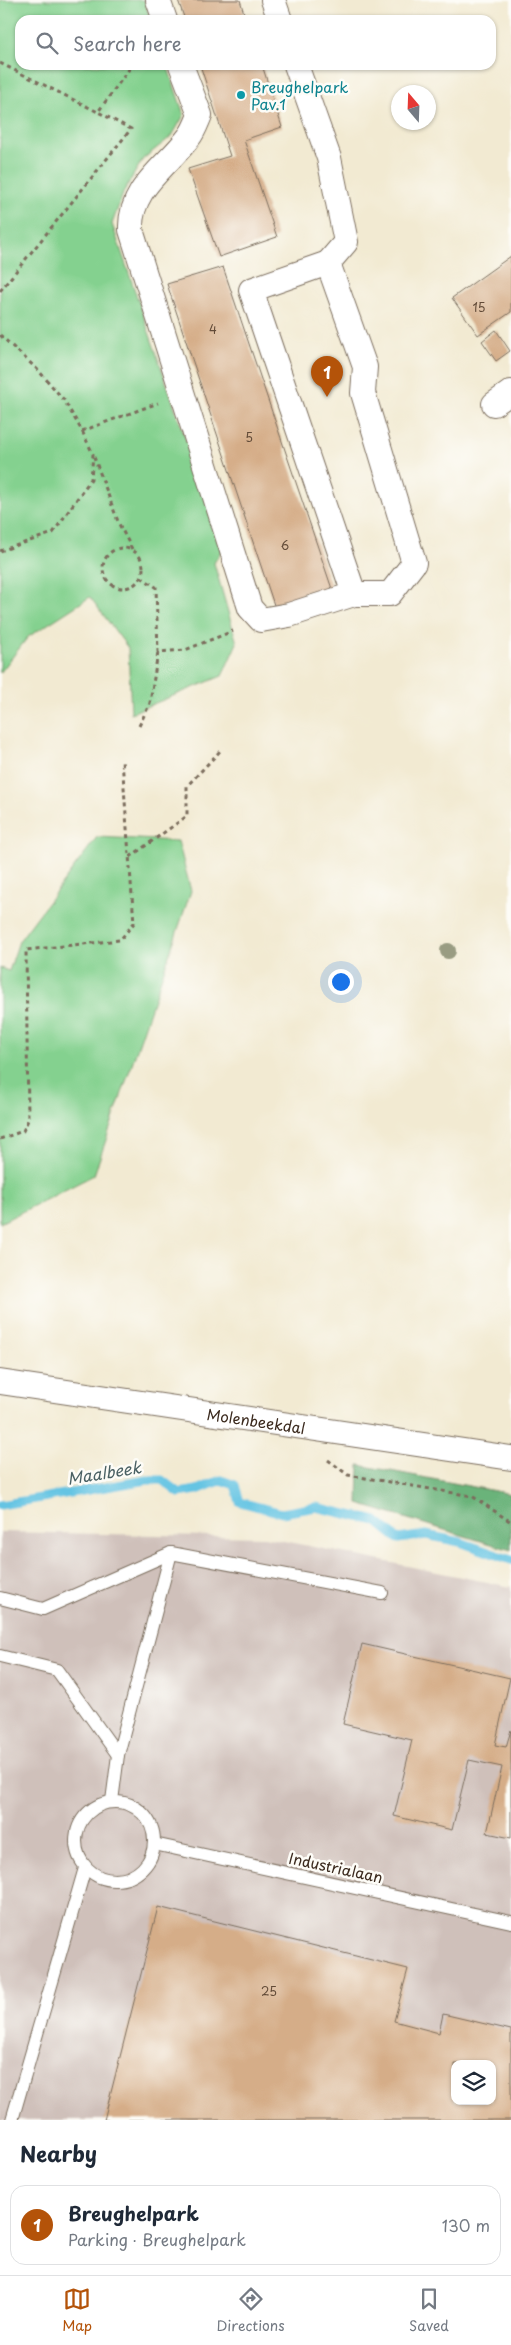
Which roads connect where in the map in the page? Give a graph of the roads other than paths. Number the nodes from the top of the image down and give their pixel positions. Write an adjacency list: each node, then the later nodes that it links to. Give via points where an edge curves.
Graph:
1 (158, 0): 3 (street)
2 (273, 0): 4 (street)
3 (163, 15)
4 (278, 15)
5 (183, 70): 8 (street, via 200,116 190,136 138,195 131,230 250,608 261,620 289,615)
6 (298, 70): 7 (street, via 329,158 346,242)
7 (328, 263): 8 (street, via 365,367 363,393 414,563 390,594); 8 (street, via 251,290)
8 (354, 594)
9 (0, 1382): 10 (street, Molenbeekdal)
10 (511, 1458)
11 (171, 1554): 12 (lane); 13 (lane, via 43,1609); 15 (lane)
12 (382, 1592)
13 (0, 1598)
14 (0, 1656): 15 (lane, via 57,1670)
15 (118, 1755): 16 (lane)
16 (112, 1801): 17 (lane, via 131,1804 143,1813 152,1827); 18 (lane, via 91,1809 78,1824 76,1853)
17 (154, 1844): 18 (lane, via 150,1858 140,1871 127,1879 106,1880); 19 (lane, Industrialaan)
18 (85, 1868): 20 (lane)
19 (511, 1922)
20 (12, 2120)

